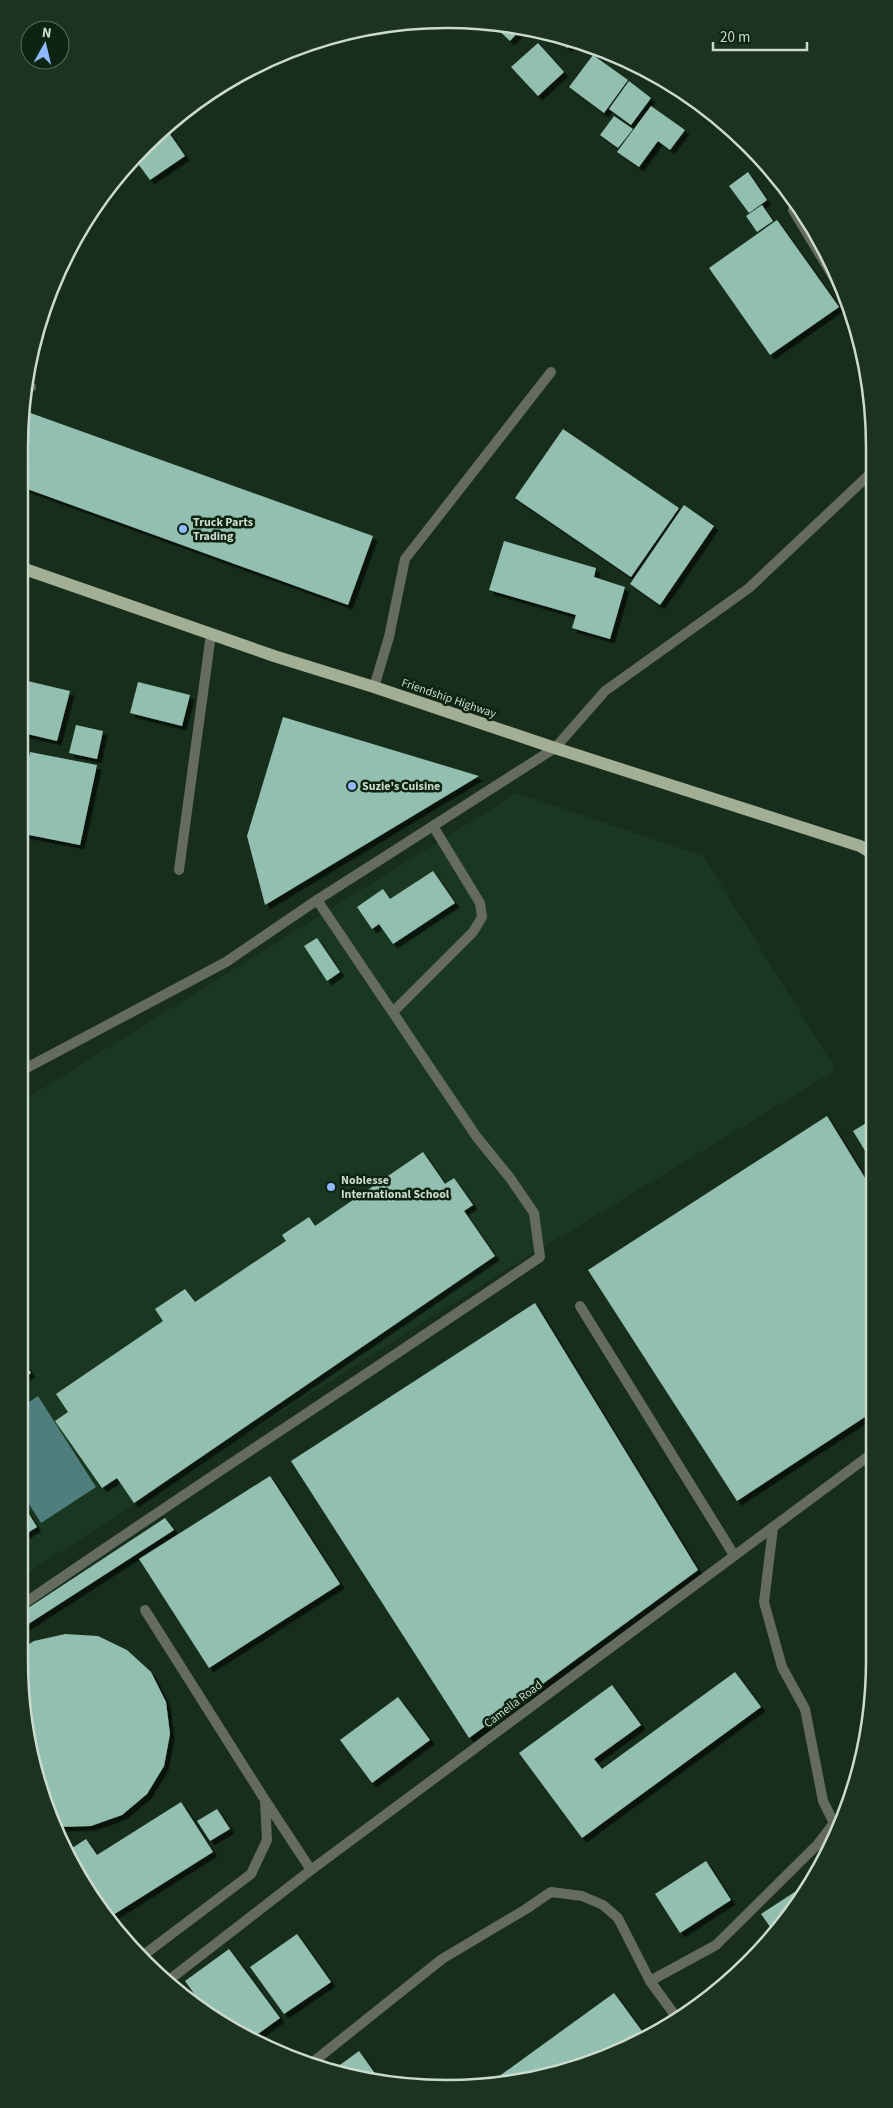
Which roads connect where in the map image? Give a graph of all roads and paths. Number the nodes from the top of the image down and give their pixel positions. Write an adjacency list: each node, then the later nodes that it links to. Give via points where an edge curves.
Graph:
1 (551, 372): 5 (street, via 405,559)
2 (866, 478): 6 (street, via 749,588 605,691)
3 (28, 570): 4 (main road, Friendship Highway)
4 (211, 634): 5 (main road, Friendship Highway); 9 (street)
5 (374, 687): 6 (main road, Friendship Highway)
6 (555, 748): 7 (street); 8 (main road, Friendship Highway)
7 (433, 826): 10 (street); 11 (street, via 480,902 482,917 473,932)
8 (866, 850)
9 (179, 870)
10 (317, 900): 11 (street); 12 (street, via 226,962)
11 (393, 1012): 17 (street, via 476,1136 534,1213 540,1257)
12 (28, 1067)
13 (580, 1306): 16 (street)
14 (866, 1458): 15 (street, Camella Road)
15 (773, 1528): 16 (street, Camella Road); 20 (street, via 764,1602 782,1667 805,1709 824,1801)
16 (734, 1555): 22 (street, Camella Road)
17 (28, 1601)
18 (145, 1610): 19 (street)
19 (265, 1800): 22 (street); 23 (street, via 267,1840 251,1874)
20 (834, 1823)
21 (833, 1825): 25 (street, via 817,1845 716,1946)
22 (311, 1870): 24 (street, Camella Road)
23 (146, 1954)
24 (171, 1978)
25 (650, 1980): 26 (street); 27 (street, via 618,1918 603,1905 582,1896 551,1892 442,1959)
26 (674, 2013)
27 (316, 2059)

